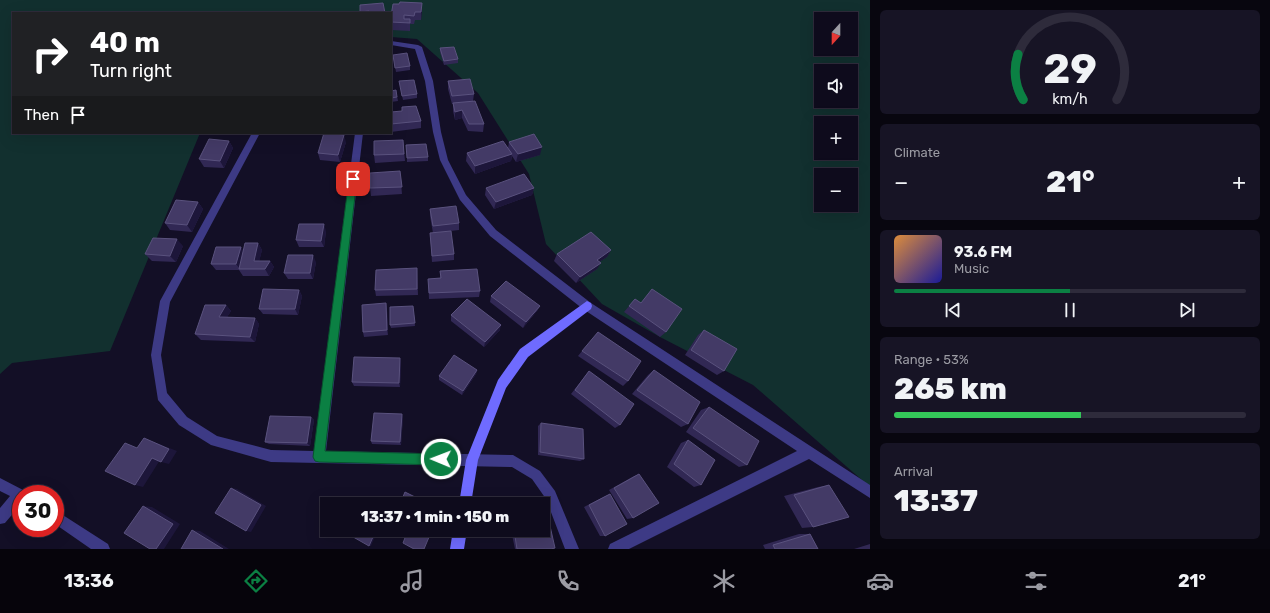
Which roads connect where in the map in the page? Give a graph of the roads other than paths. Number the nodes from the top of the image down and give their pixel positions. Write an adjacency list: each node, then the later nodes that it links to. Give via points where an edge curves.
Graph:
1 (392, 43): 4 (street, via 418,47 429,81 444,160 463,197 493,234)
2 (255, 134): 6 (street, via 166,301 156,355 162,396 183,421 215,441 271,456)
3 (359, 134): 6 (street)
4 (587, 306): 5 (street, via 788,437); 7 (street, via 524,353 502,384)
5 (807, 453): 10 (street); 19 (street)
6 (319, 457): 7 (street)
7 (472, 460): 11 (street); 18 (street, via 513,462 536,475 551,495)
8 (0, 484): 9 (street)
9 (12, 491)
10 (870, 492)
11 (466, 497)
12 (12, 504): 13 (street)
13 (0, 518)
14 (64, 522): 16 (street)
15 (459, 537): 17 (street)
16 (103, 549)
17 (457, 549)
18 (572, 549)
19 (615, 549)

